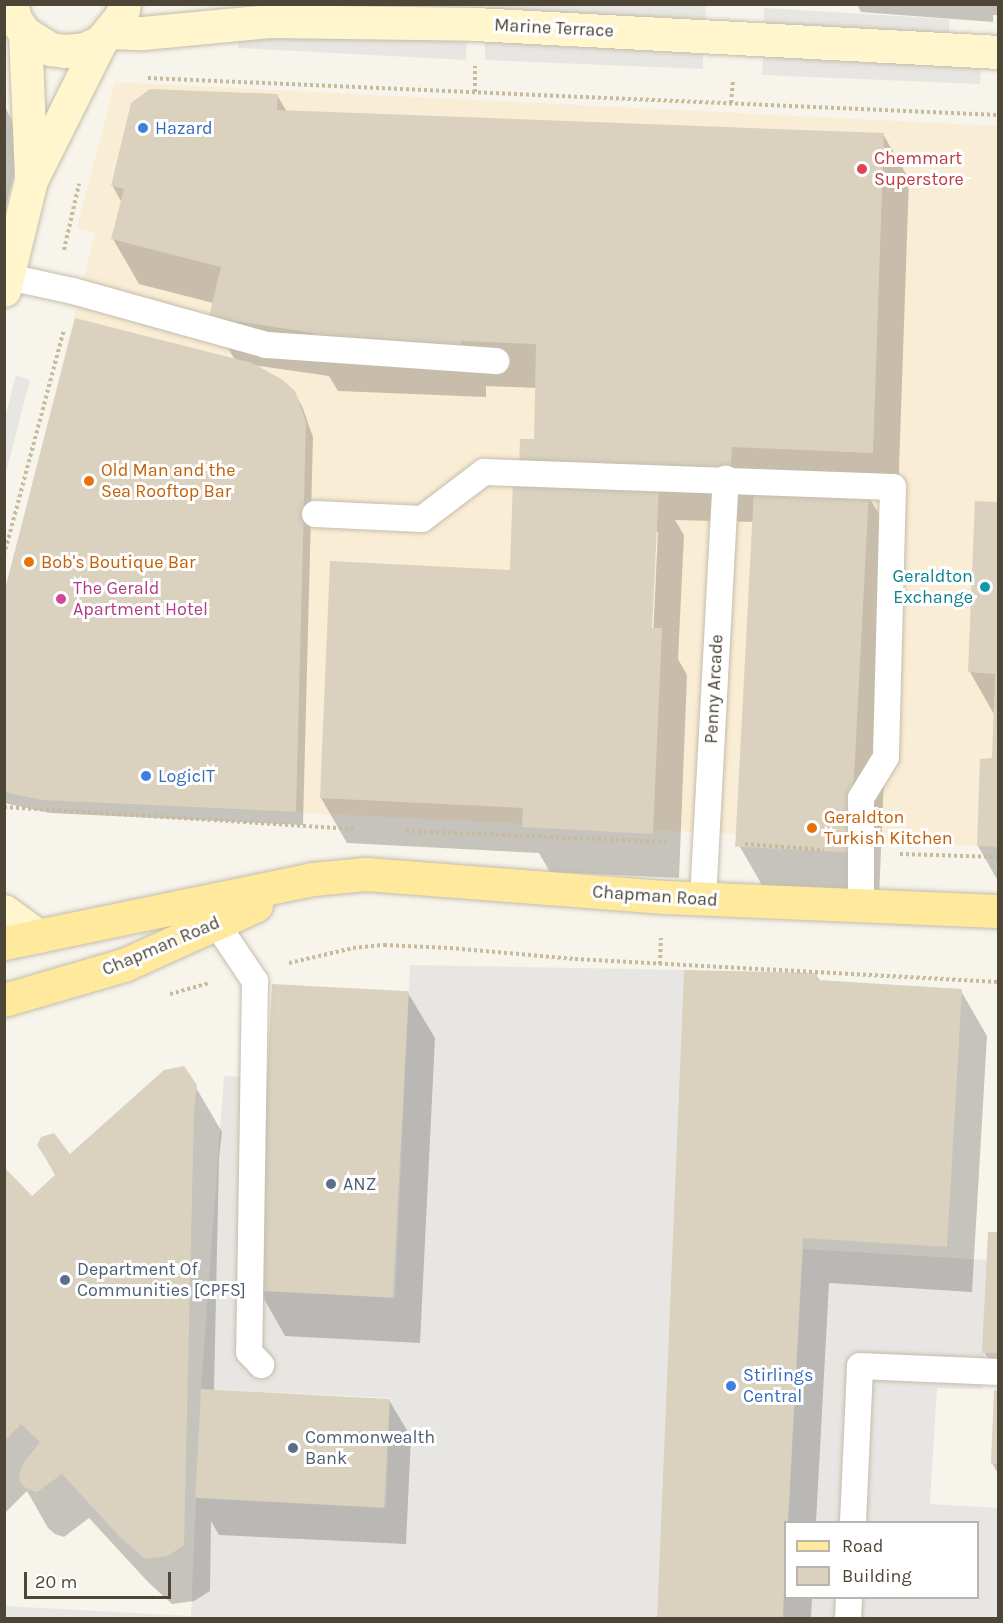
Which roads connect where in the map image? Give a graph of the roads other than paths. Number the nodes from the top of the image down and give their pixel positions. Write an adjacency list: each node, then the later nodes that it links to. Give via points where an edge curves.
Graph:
1 (13, 12): 2 (street, Marine Terrace, via 51,49 84,49); 4 (street)
2 (111, 26): 3 (street, Marine Terrace, via 143,33 268,21 475,24); 4 (street)
3 (999, 52)
4 (31, 180): 5 (street)
5 (6, 281): 6 (lane, via 73,291 266,345)
6 (496, 361)
7 (726, 479): 8 (lane, via 484,472 422,519); 10 (lane, Penny Arcade); 11 (lane, via 893,487 886,757 861,798)
8 (315, 514)
9 (312, 879): 10 (main road, Chapman Road, via 366,874); 14 (main road, Chapman Road); 15 (main road, Chapman Road)
10 (703, 899): 11 (main road, Chapman Road)
11 (861, 905): 13 (main road, Chapman Road)
12 (4, 911): 15 (street)
13 (999, 911)
14 (216, 922): 17 (main road, Chapman Road, via 124,965); 18 (lane, via 255,981 249,1352)
15 (38, 936): 16 (main road, Chapman Road)
16 (4, 943)
17 (4, 1000)
18 (261, 1365)
19 (999, 1372): 20 (lane, via 860,1366)
20 (853, 1521)
21 (849, 1599): 22 (lane)
22 (848, 1618)

